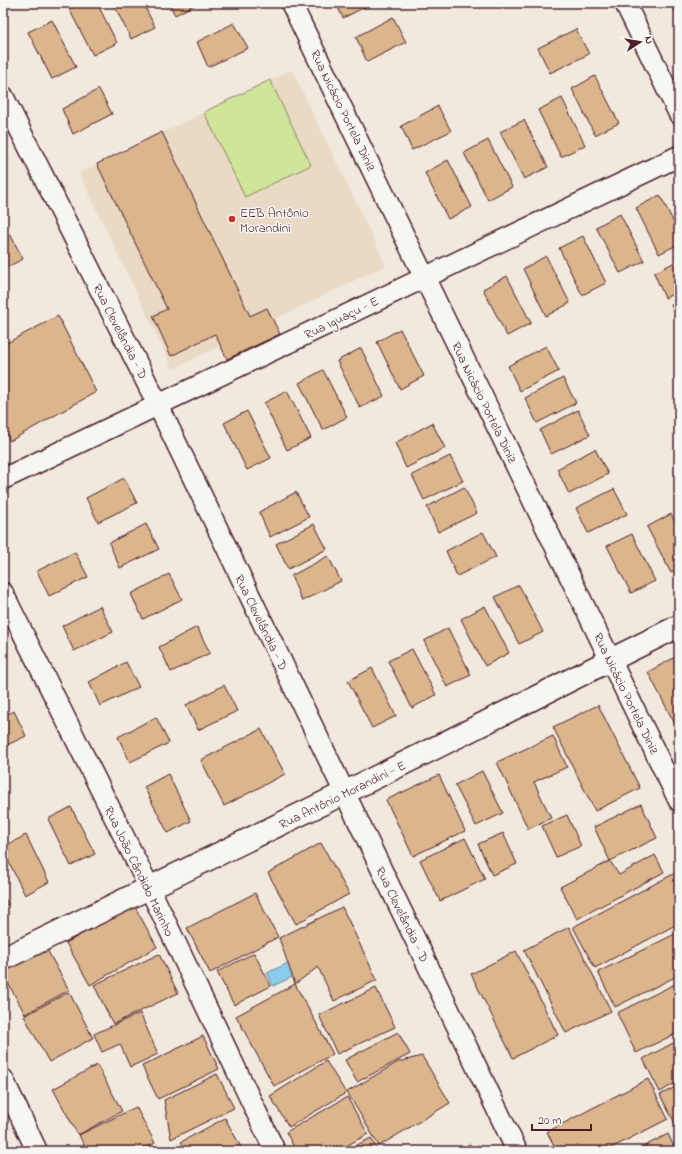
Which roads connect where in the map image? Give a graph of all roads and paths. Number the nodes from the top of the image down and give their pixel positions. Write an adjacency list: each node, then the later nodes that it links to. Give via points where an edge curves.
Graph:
1 (291, 3): 6 (street, Rua Nicácio Portela Diniz)
2 (625, 3): 4 (street)
3 (3, 96): 7 (street, Rua Clevelândia - D)
4 (679, 114)
5 (679, 156): 6 (street, Rua Iguaçu - E)
6 (425, 277): 7 (street, Rua Iguaçu - E); 11 (street, Rua Nicácio Portela Diniz)
7 (158, 405): 8 (street, Rua Iguaçu - E); 12 (street, Rua Clevelândia - D)
8 (3, 479)
9 (3, 593): 14 (street, Rua João Cândido Marinho)
10 (679, 626): 11 (street, Rua Antônio Morandini - E)
11 (610, 659): 12 (street, Rua Antônio Morandini - E); 13 (street, Rua Nicácio Portela Diniz)
12 (344, 793): 14 (street, Rua Antônio Morandini - E); 19 (street, Rua Clevelândia - D)
13 (679, 801)
14 (149, 887): 15 (street, Rua Antônio Morandini - E); 18 (street, Rua João Cândido Marinho)
15 (3, 959)
16 (3, 1079): 17 (street)
17 (37, 1151)
18 (275, 1151)
19 (517, 1151)

